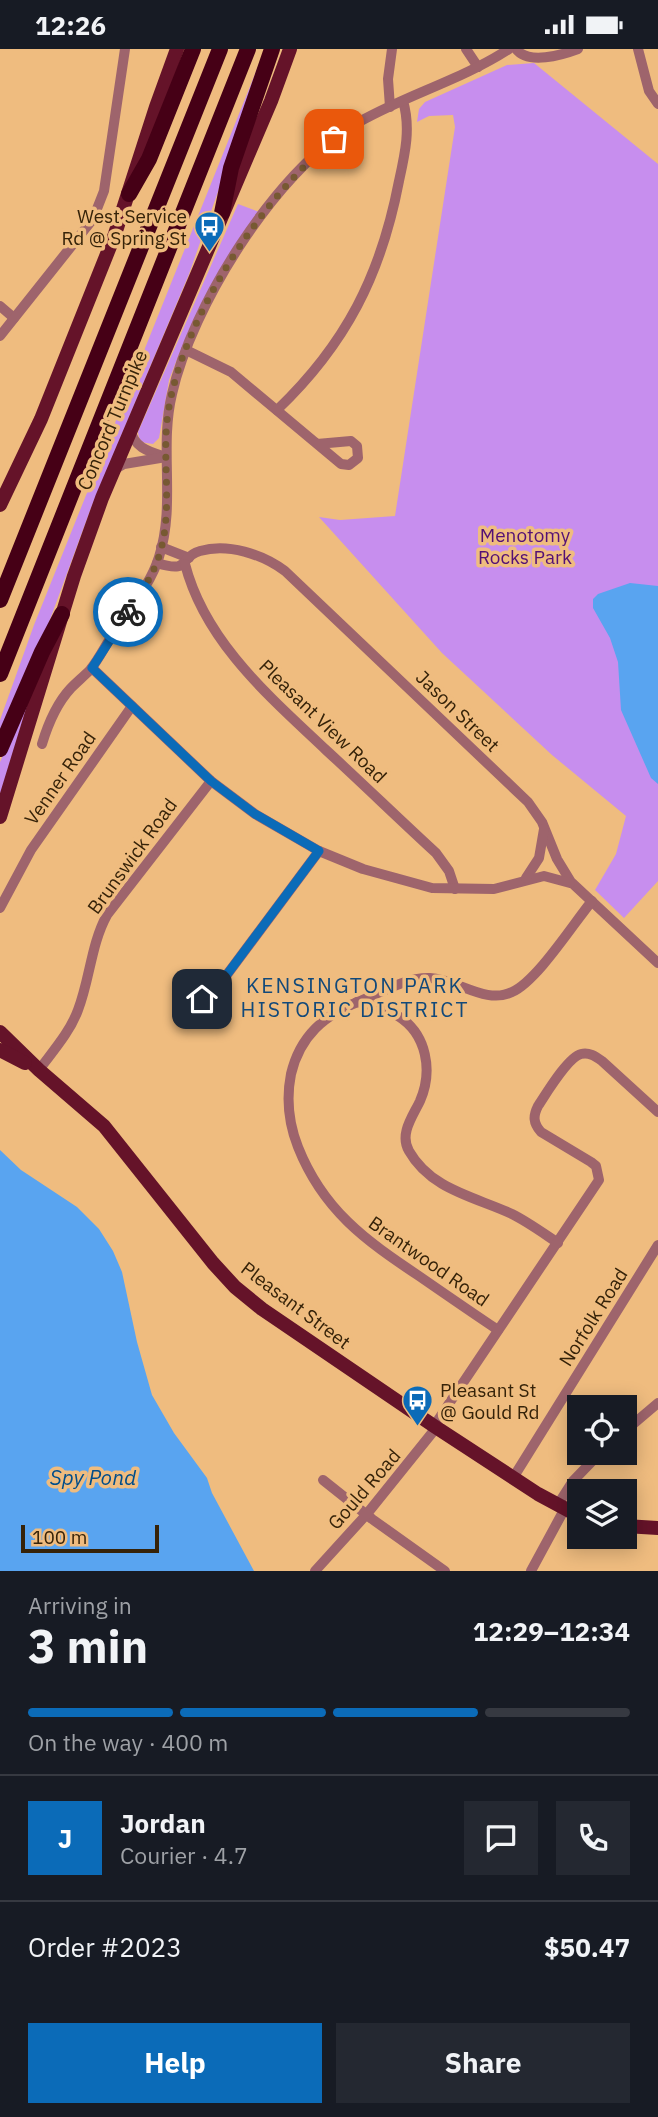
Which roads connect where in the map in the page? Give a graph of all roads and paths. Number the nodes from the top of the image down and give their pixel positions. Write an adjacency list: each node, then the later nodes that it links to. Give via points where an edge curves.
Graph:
1 (125, 49): 21 (street, via 99,207)
2 (177, 49): 18 (main road)
3 (193, 49): 18 (highway, via 149,159)
4 (220, 49): 33 (highway, Concord Turnpike)
5 (248, 49): 36 (highway, Concord Turnpike)
6 (272, 49): 19 (highway, via 231,168)
7 (290, 49): 19 (main road, Concord Turnpike)
8 (392, 49): 17 (street)
9 (466, 49): 14 (street)
10 (509, 49): 14 (street)
11 (516, 49): 12 (street, via 529,57)
12 (578, 49)
13 (638, 49): 16 (street, via 649,91)
14 (478, 67): 15 (street)
15 (403, 101): 17 (street); 24 (street, via 406,150 374,269 330,352)
16 (658, 104)
17 (390, 107): 23 (street, via 334,139 289,182 228,265)
18 (129, 194): 29 (main road, via 41,419)
19 (222, 213): 25 (main road, Concord Turnpike)
20 (0, 306): 21 (street)
21 (14, 318): 22 (street)
22 (0, 335)
23 (186, 350): 24 (street, via 224,367); 27 (street, via 171,398)
24 (277, 410): 26 (street)
25 (130, 429): 27 (street, via 139,446); 28 (main road, Concord Turnpike)
26 (317, 444)
27 (166, 457): 28 (street, via 124,464); 30 (street, via 167,506)
28 (112, 471): 34 (main road, Concord Turnpike)
29 (0, 505)
30 (161, 547): 31 (street); 32 (street)
31 (187, 561): 32 (street, Jason Street, via 169,566); 42 (street, Jason Street, via 206,550 239,551 285,571 528,801); 46 (street, Pleasant View Road, via 201,606 236,660 440,857)
32 (157, 562): 35 (street)
33 (0, 600)
34 (62, 614): 39 (highway); 41 (main road, Concord Turnpike)
35 (92, 668): 37 (street); 38 (street, via 62,699)
36 (0, 674)
37 (132, 706): 40 (street); 48 (street, Venner Road, via 31,850)
38 (42, 744)
39 (0, 749)
40 (211, 781): 43 (street, via 255,814); 54 (street, Brunswick Road, via 107,915 77,1013)
41 (0, 817)
42 (544, 826): 44 (street, via 539,858); 45 (street, Jason Street)
43 (319, 851): 46 (street, via 401,881); 50 (street)
44 (524, 880): 45 (street, via 548,876); 46 (street, via 494,889)
45 (574, 885): 47 (street, Jason Street)
46 (455, 889)
47 (592, 901): 49 (street, Jason Street); 51 (street, Brantwood Road, via 533,976 508,994 487,995 428,978)
48 (0, 908)
49 (658, 963)
50 (227, 975)
51 (358, 1002): 56 (street, via 403,1019 425,1052 424,1090 406,1131 407,1148 416,1160 453,1191 512,1214); 58 (street, Brantwood Road, via 319,1023 294,1064 288,1099 302,1156 319,1189 359,1234)
52 (0, 1032): 54 (main road, Pleasant Street)
53 (0, 1050): 54 (main road, Pleasant Street)
54 (39, 1070): 61 (main road, Pleasant Street, via 104,1126 235,1287)
55 (658, 1112): 56 (street, Gould Road, via 595,1056 583,1053 572,1059 538,1106 534,1120 541,1132 596,1166 599,1180)
56 (558, 1243): 58 (street, Gould Road)
57 (658, 1245): 63 (street, Norfolk Road)
58 (498, 1330): 61 (street, Gould Road)
59 (658, 1403): 60 (street)
60 (637, 1421)
61 (435, 1427): 63 (main road, Pleasant Street); 67 (street, Gould Road)
62 (588, 1465): 65 (street, via 573,1481)
63 (513, 1478): 65 (main road, Pleasant Street)
64 (323, 1479): 67 (street)
65 (561, 1508): 66 (main road, Pleasant Street); 72 (street)
66 (567, 1511)
67 (366, 1515): 70 (street, Gould Road); 71 (street)
68 (637, 1527): 69 (main road)
69 (658, 1528)
70 (315, 1571)
71 (445, 1571)
72 (531, 1571)

